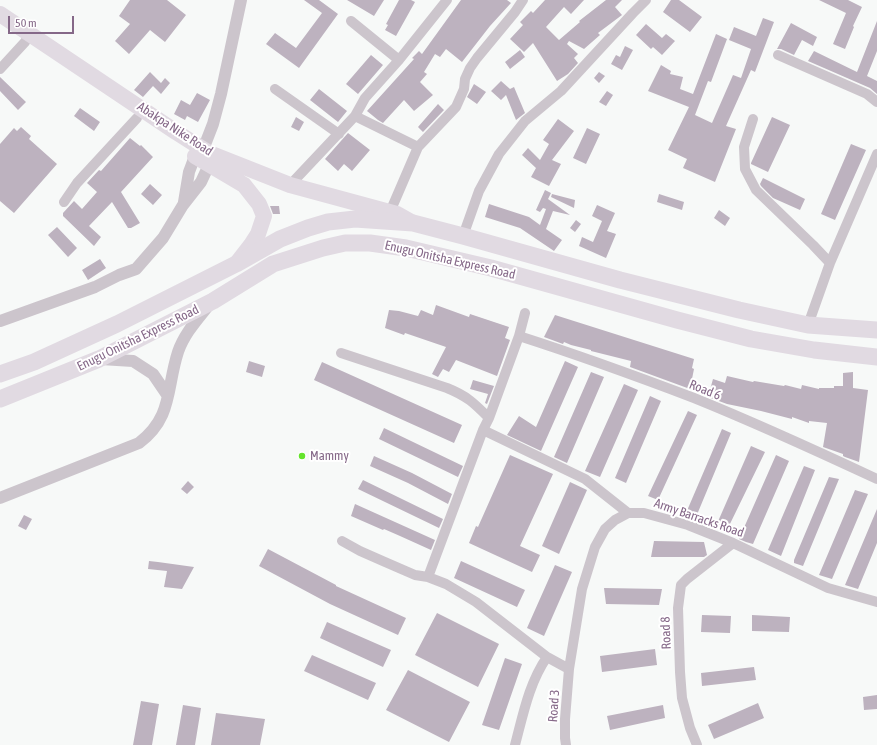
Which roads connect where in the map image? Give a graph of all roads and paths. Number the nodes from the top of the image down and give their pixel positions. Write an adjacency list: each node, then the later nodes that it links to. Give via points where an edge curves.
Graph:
1 (241, 0): 20 (street)
2 (448, 0): 10 (street)
3 (523, 0): 18 (street, via 470,68 456,107)
4 (646, 0): 25 (street, via 561,91 525,121 499,154 479,191)
5 (0, 14): 8 (main road, Abakpa Nike Road)
6 (351, 21): 10 (street)
7 (0, 26): 8 (main road, Abakpa Nike Road)
8 (27, 37): 11 (street); 15 (main road, Abakpa Nike Road); 20 (main road, Abakpa Nike Road)
9 (778, 55): 13 (street, via 866,94)
10 (399, 60): 14 (street, via 365,98)
11 (0, 69)
12 (275, 89): 17 (street)
13 (877, 102)
14 (356, 116): 17 (street); 18 (street)
15 (137, 118): 20 (main road, Abakpa Nike Road, via 182,149); 22 (street, via 77,183)
16 (753, 119): 26 (street, via 744,147 745,169 756,190)
17 (339, 134): 21 (street)
18 (418, 148): 23 (street)
19 (877, 154): 26 (street)
20 (206, 155): 21 (main road, Abakpa Nike Road); 27 (main road, via 244,185 259,204 264,216 258,234); 30 (street, via 189,172 183,205 163,238 136,269 95,287)
21 (290, 185): 23 (main road, Abakpa Nike Road)
22 (64, 202)
23 (390, 212): 24 (main road, Abakpa Nike Road)
24 (413, 223): 25 (highway, Enugu Onitsha Express Road); 27 (highway, Enugu Onitsha Express Road, via 355,220 328,222 280,239)
25 (463, 236): 31 (highway, Enugu Onitsha Express Road, via 642,286)
26 (830, 263): 31 (street)
27 (236, 264): 37 (highway, Enugu Onitsha Express Road, via 117,324 34,362)
28 (213, 301): 35 (highway, Enugu Onitsha Express Road, via 273,264 288,258 345,243 370,243 406,248 491,268 751,339); 36 (highway, Enugu Onitsha Express Road); 38 (street, via 183,340)
29 (525, 313): 33 (street)
30 (0, 321)
31 (808, 325): 32 (highway, Enugu Onitsha Express Road)
32 (877, 330)
33 (519, 336): 40 (street); 42 (street, Road 6, via 694,398)
34 (341, 353): 40 (street, via 462,394)
35 (877, 357)
36 (99, 359): 38 (street, via 133,361 153,374); 39 (highway, Enugu Onitsha Express Road)
37 (0, 374)
38 (168, 396): 43 (street, via 158,424 139,443)
39 (0, 400)
40 (489, 418): 41 (street)
41 (483, 430): 44 (street, via 586,479); 47 (street)
42 (877, 479)
43 (0, 498)
44 (628, 513): 46 (street, Army Barracks Road, via 661,517); 50 (street, via 615,520 605,530 596,547 581,597)
45 (342, 541): 47 (street, via 416,575)
46 (733, 543): 48 (street, Army Barracks Road, via 828,588); 53 (street, Road 8, via 686,579 680,590 678,608 682,698)
47 (428, 577): 49 (street, via 446,584 476,602)
48 (877, 602)
49 (547, 657): 50 (street); 51 (street, via 538,669)
50 (569, 669): 52 (street, Road 3, via 565,719)
51 (515, 745)
52 (566, 745)
53 (697, 745)

